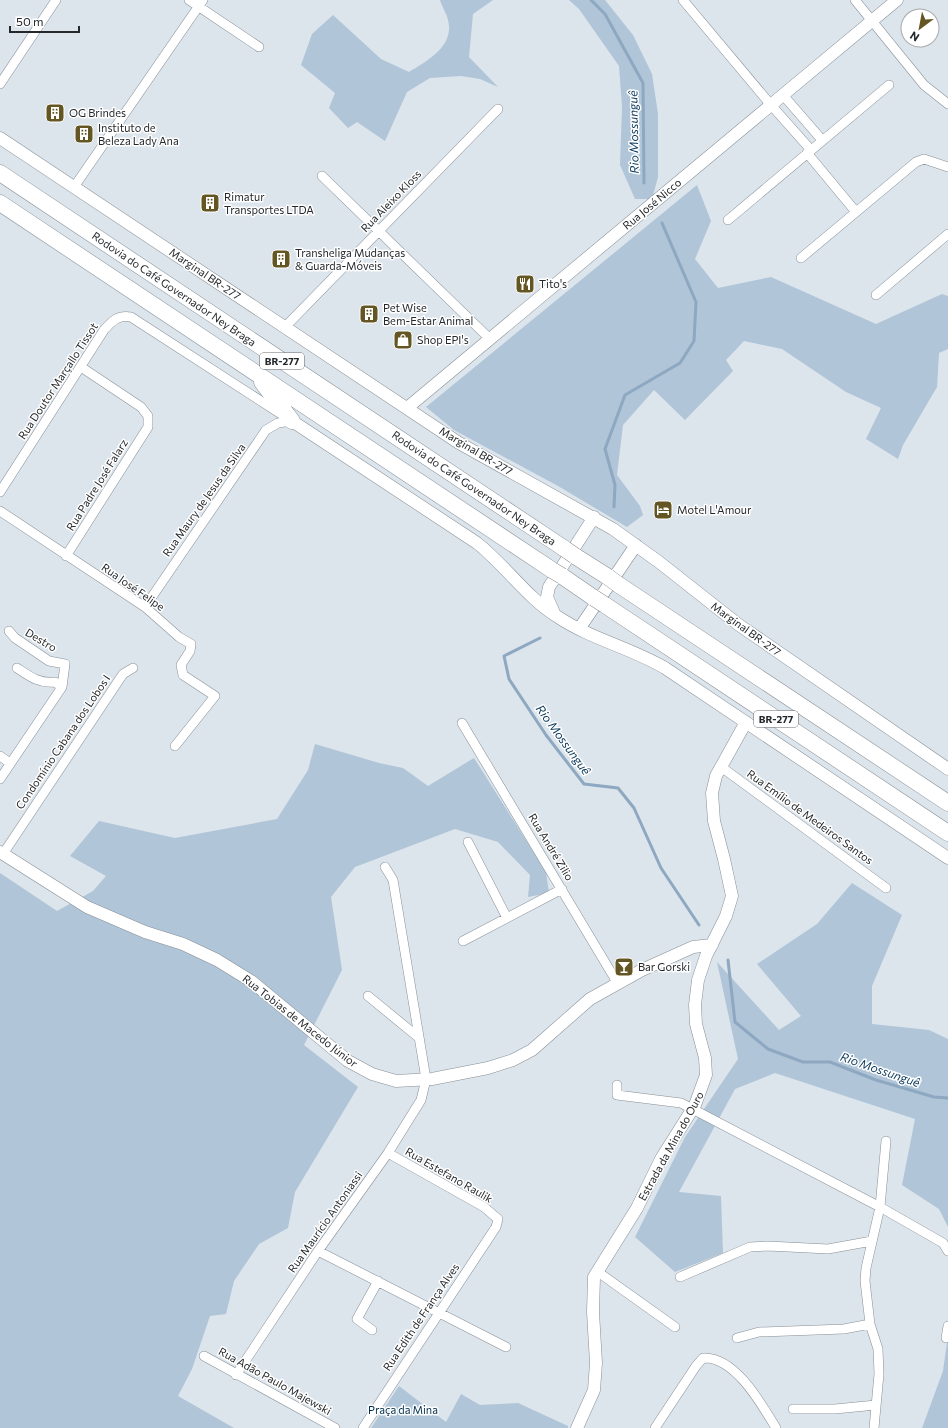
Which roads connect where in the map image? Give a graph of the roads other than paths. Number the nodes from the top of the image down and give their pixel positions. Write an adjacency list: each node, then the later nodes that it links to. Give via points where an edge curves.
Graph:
1 (56, 0): 9 (street)
2 (189, 0): 6 (street)
3 (683, 0): 13 (street)
4 (855, 0): 7 (street)
5 (897, 0): 7 (street, Rua José Nicco)
6 (200, 3): 8 (street); 21 (street)
7 (872, 21): 11 (street, Rua José Nicco); 12 (street, via 924,85)
8 (260, 47)
9 (0, 84)
10 (889, 85): 16 (street)
11 (783, 95): 13 (street, Rua José Nicco); 16 (street)
12 (948, 104)
13 (771, 105): 17 (street); 30 (street, Rua José Nicco)
14 (498, 109): 25 (street, Rua Aleixo Kloss)
15 (0, 138): 21 (street, Marginal BR-277)
16 (822, 140): 17 (street)
17 (809, 151): 23 (street); 24 (street)
18 (948, 167): 23 (street, via 920,160)
19 (0, 173): 55 (highway, Rodovia do Café Governador Ney Braga / BR-277)
20 (322, 176): 25 (street)
21 (74, 187): 29 (street, Marginal BR-277)
22 (0, 203): 32 (highway, BR-277)
23 (856, 212): 27 (street)
24 (728, 220)
25 (379, 231): 29 (street, Rua Aleixo Kloss); 30 (street)
26 (948, 234): 28 (street)
27 (801, 258)
28 (876, 295)
29 (285, 327): 33 (street, Marginal BR-277)
30 (490, 339): 33 (street, Rua José Nicco)
31 (82, 367): 34 (street, Rua Doutor Marçallo Tissot, via 113,319 131,317); 35 (street, Rua Doutor Marçallo Tissot); 39 (street, Rua Padre José Falarz, via 140,407 148,416 148,427)
32 (255, 372): 34 (highway); 56 (highway, BR-277)
33 (407, 408): 37 (street, Marginal BR-277, via 477,454)
34 (292, 421): 40 (street, Rua Maury de Jesus da Silva, via 278,423 266,430); 41 (street, via 477,543)
35 (0, 492)
36 (0, 511): 39 (street, Rua José Felipe)
37 (594, 517): 38 (street, Marginal BR-277); 41 (street, via 549,587 547,597)
38 (636, 545): 42 (street); 53 (street, Marginal BR-277, via 739,626)
39 (66, 556): 40 (street, Rua José Felipe)
40 (144, 607): 49 (street, Rua José Felipe, via 191,644 190,651 181,665 183,676 215,696)
41 (556, 616): 42 (street)
42 (579, 629): 47 (street, via 647,658)
43 (9, 631): 46 (street, Destro, via 49,661 65,664)
44 (17, 668): 46 (street, via 35,680 55,682)
45 (133, 668): 58 (street, Condomínio Cabana dos Lobos I, via 123,674)
46 (62, 687): 51 (street)
47 (746, 722): 52 (street, Estrada da Mina do Ouro); 59 (street)
48 (462, 723): 62 (street, Rua André Zilio)
49 (175, 746)
50 (0, 756): 51 (street)
51 (10, 763): 54 (street)
52 (720, 766): 61 (street, Rua Emílio de Medeiros Santos); 65 (street, Estrada da Mina do Ouro, via 712,793 714,821 732,896 726,916)
53 (948, 769)
54 (0, 779)
55 (948, 804)
56 (948, 833)
57 (468, 842): 63 (street)
58 (1, 853): 69 (street, Rua Tobias de Macedo Júnior, via 87,907 217,960 251,981 348,1061 372,1074 396,1081)
59 (948, 858)
60 (385, 867): 68 (street, via 393,880)
61 (886, 888)
62 (562, 889): 63 (street); 66 (street, Rua André Zilio)
63 (507, 918): 64 (street)
64 (463, 941)
65 (712, 945): 66 (street, Rua Tobias de Macedo Júnior, via 693,947); 71 (street, Estrada da Mina do Ouro, via 698,980 695,1005 706,1075)
66 (618, 984): 69 (street, Rua Tobias de Macedo Júnior, via 590,1000 532,1050 513,1060 488,1068)
67 (368, 996): 68 (street)
68 (418, 1037): 69 (street)
69 (426, 1080): 73 (street, Rua Maurício Antoniassi, via 421,1100)
70 (617, 1085): 71 (street, via 617,1095 681,1103)
71 (693, 1110): 74 (street); 79 (street, Estrada da Mina do Ouro, via 661,1159 634,1213)
72 (886, 1142): 74 (street)
73 (388, 1153): 75 (street, Rua Estefano Raulik, via 484,1207); 78 (street, Rua Maurício Antoniassi)
74 (880, 1207): 76 (street); 77 (street, via 943,1243)
75 (498, 1219): 82 (street, Rua Edith de França Alves, via 496,1227)
76 (872, 1241): 80 (street, via 828,1249 750,1247); 83 (street, via 865,1281)
77 (948, 1250)
78 (318, 1251): 81 (street); 91 (street, Rua Maurício Antoniassi)
79 (598, 1272): 85 (street); 96 (street, Estrada da Mina do Ouro, via 594,1277 592,1312 596,1363 594,1390)
80 (680, 1277)
81 (378, 1281): 82 (street); 86 (street, via 356,1319)
82 (440, 1312): 89 (street); 95 (street, Rua Edith de França Alves)
83 (870, 1324): 87 (street, via 844,1329 759,1332); 92 (street, via 878,1348)
84 (948, 1326): 88 (street)
85 (675, 1327)
86 (372, 1330)
87 (737, 1338)
88 (946, 1338)
89 (506, 1347)
90 (204, 1356): 91 (street, Rua Adão Paulo Majewski)
91 (236, 1375): 94 (street, Rua Adão Paulo Majewski)
92 (876, 1405): 93 (street, via 835,1409); 99 (street)
93 (793, 1409)
94 (336, 1428)
95 (362, 1428)
96 (577, 1428)
97 (655, 1428): 98 (street, via 703,1358 710,1358 733,1371 750,1386)
98 (776, 1428)
99 (874, 1428)

